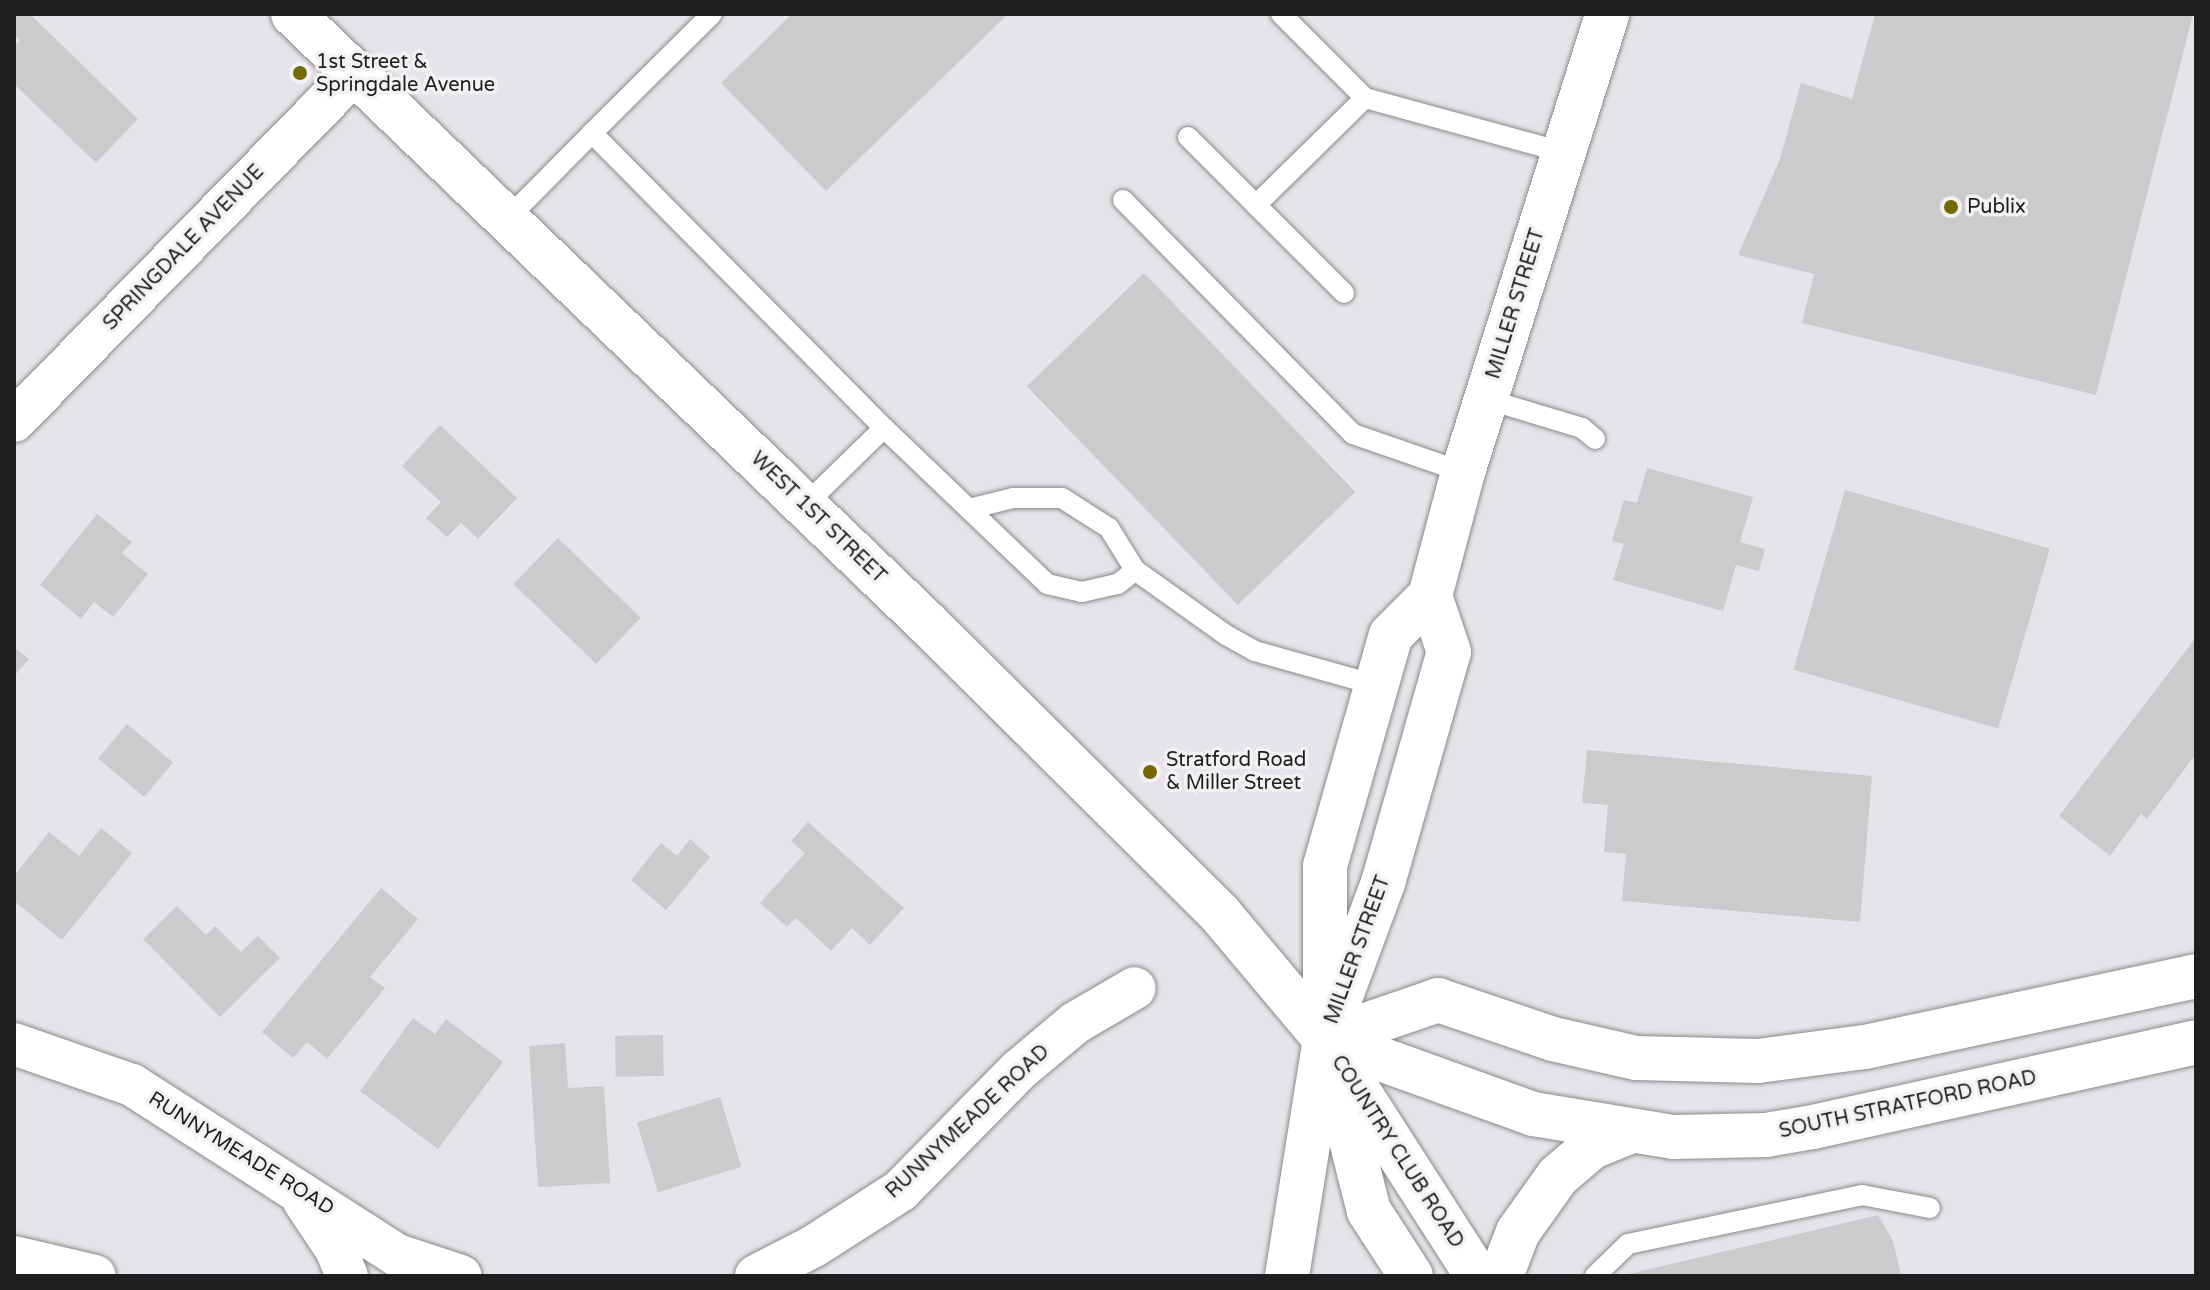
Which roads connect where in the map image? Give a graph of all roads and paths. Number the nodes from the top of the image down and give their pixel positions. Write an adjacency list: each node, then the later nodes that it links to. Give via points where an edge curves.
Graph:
1 (293, 14): 5 (main road, WEST 1ST STREET)
2 (712, 14): 7 (lane)
3 (1281, 14): 6 (lane)
4 (1607, 14): 9 (main road, MILLER STREET)
5 (353, 75): 12 (main road, WEST 1ST STREET); 15 (street, SPRINGDALE AVENUE)
6 (1365, 98): 9 (lane); 11 (lane)
7 (592, 133): 12 (lane); 16 (lane)
8 (1188, 137): 11 (lane)
9 (1563, 152): 14 (main road, MILLER STREET)
10 (1123, 200): 18 (lane, via 1353,434)
11 (1256, 205): 13 (lane)
12 (506, 220): 19 (main road, WEST 1ST STREET)
13 (1344, 293)
14 (1486, 399): 17 (lane, via 1582,428); 18 (main road, MILLER STREET)
15 (14, 421)
16 (884, 428): 19 (lane); 20 (lane)
17 (1595, 439)
18 (1463, 472): 22 (main road, MILLER STREET)
19 (805, 505): 26 (main road, WEST 1ST STREET, via 1220,914)
20 (969, 509): 21 (lane, via 1013,498 1062,498 1109,528); 21 (lane, via 1047,584 1082,592 1118,584)
21 (1135, 570): 23 (lane, via 1255,651)
22 (1430, 596): 23 (main road, MILLER STREET, via 1391,635); 26 (main road, MILLER STREET, via 1449,652 1383,883)
23 (1376, 685): 26 (main road, MILLER STREET, via 1325,866)
24 (2196, 976): 26 (main road, via 1894,1041 1758,1061 1636,1058 1553,1039 1438,1000)
25 (1135, 988): 36 (street, RUNNYMEADE ROAD, via 1075,1023 1019,1070 900,1191)
26 (1325, 1039): 29 (main road, SOUTH STRATFORD ROAD, via 1533,1114); 37 (main road); 38 (main road, COUNTRY CLUB ROAD, via 1369,1211); 39 (main road, COUNTRY CLUB ROAD)
27 (2196, 1042): 29 (main road, SOUTH STRATFORD ROAD, via 1782,1132 1720,1137)
28 (14, 1044): 30 (street, RUNNYMEADE ROAD, via 132,1085)
29 (1626, 1133): 40 (main road, via 1592,1147 1558,1176 1518,1232)
30 (292, 1184): 34 (street, via 336,1249); 35 (street, RUNNYMEADE ROAD, via 397,1255)
31 (1930, 1208): 41 (lane, via 1862,1195 1628,1244)
32 (14, 1257): 33 (street)
33 (95, 1276)
34 (347, 1276)
35 (461, 1276)
36 (756, 1276)
37 (1287, 1276)
38 (1411, 1276)
39 (1477, 1276)
40 (1501, 1276)
41 (1595, 1276)

